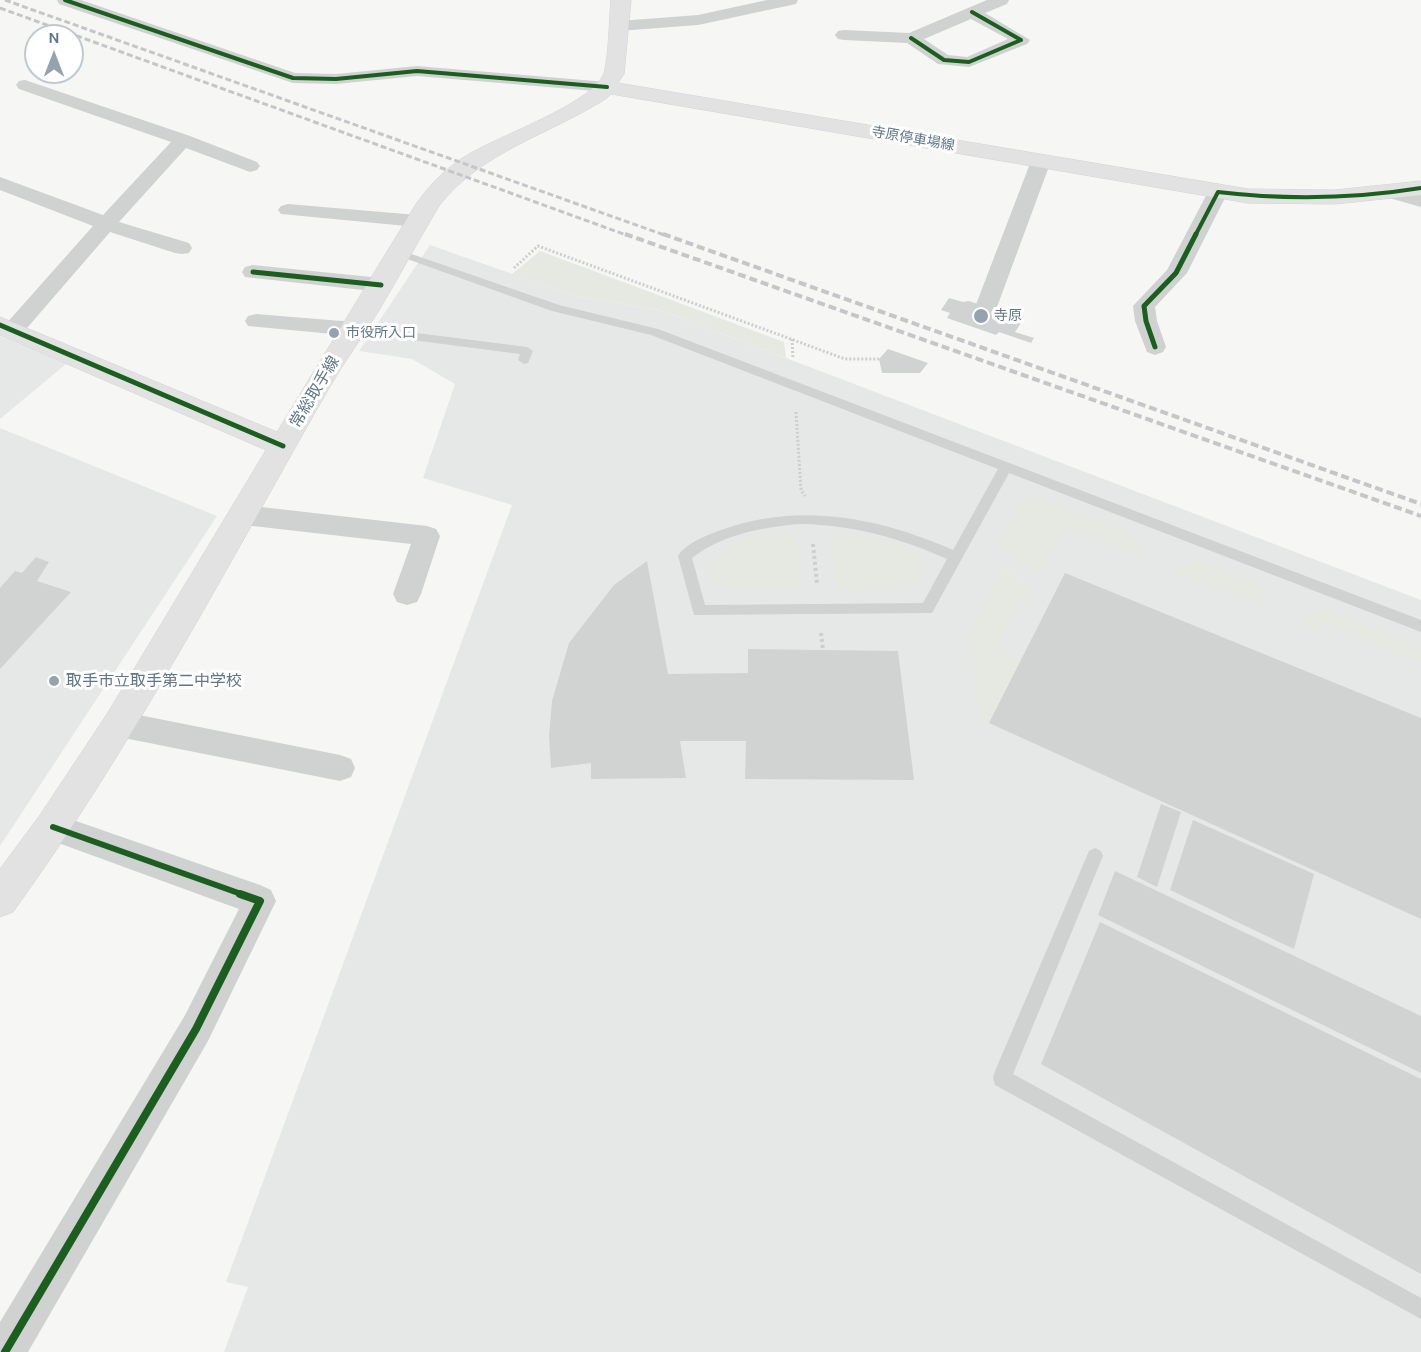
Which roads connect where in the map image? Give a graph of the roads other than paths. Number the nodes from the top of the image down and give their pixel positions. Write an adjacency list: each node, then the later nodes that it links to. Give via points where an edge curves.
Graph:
1 (65, 0): 10 (street, via 293,78 336,79 417,71)
2 (621, 0): 6 (main road)
3 (790, 0): 6 (street, via 698,20)
4 (1001, 0): 5 (street)
5 (972, 12): 8 (street); 8 (street, via 1021,40 969,62 944,60)
6 (619, 26): 10 (main road, via 615,66)
7 (844, 35): 8 (street)
8 (911, 38)
9 (25, 85): 11 (street)
10 (607, 87): 12 (main road, 寺原停車場線); 20 (main road, 常総取手線, via 571,112 468,164 442,186)
11 (183, 140): 13 (street); 21 (street)
12 (1041, 161): 16 (main road, 寺原停車場線); 26 (street)
13 (250, 166)
14 (0, 183): 21 (street)
15 (1421, 188): 17 (main road, 寺原停車場線)
16 (1218, 192): 17 (main road, 寺原停車場線, via 1317,199); 30 (street, via 1176,273 1144,306)
17 (1393, 193): 18 (street)
18 (1421, 201)
19 (288, 210): 20 (street)
20 (417, 221): 23 (main road, 常総取手線)
21 (106, 224): 22 (street); 28 (street)
22 (182, 248)
23 (400, 253): 25 (main road, 常総取手線); 33 (lane, via 556,308 654,332)
24 (253, 272): 25 (street)
25 (381, 285): 29 (main road, 常総取手線)
26 (986, 307)
27 (256, 321): 29 (street)
28 (6, 327): 32 (main road)
29 (354, 329): 31 (lane, via 527,351); 32 (main road, 常総取手線)
30 (1155, 347)
31 (524, 360)
32 (283, 446): 34 (main road, 常総取手線)
33 (1005, 468): 35 (lane); 37 (lane)
34 (244, 515): 36 (street, via 427,536); 38 (main road, 常総取手線)
35 (956, 557): 35 (lane, via 881,528 811,518 757,524 716,536 685,556 699,611 927,609)
36 (407, 594)
37 (1421, 626)
38 (119, 724): 39 (street); 40 (main road, 常総取手線)
39 (340, 768)
40 (53, 827): 42 (main road, 常総取手線); 44 (street, via 260,901 196,1029)
41 (1095, 856): 43 (lane, via 1002,1078)
42 (0, 899)
43 (1421, 1309)
44 (5, 1352)

